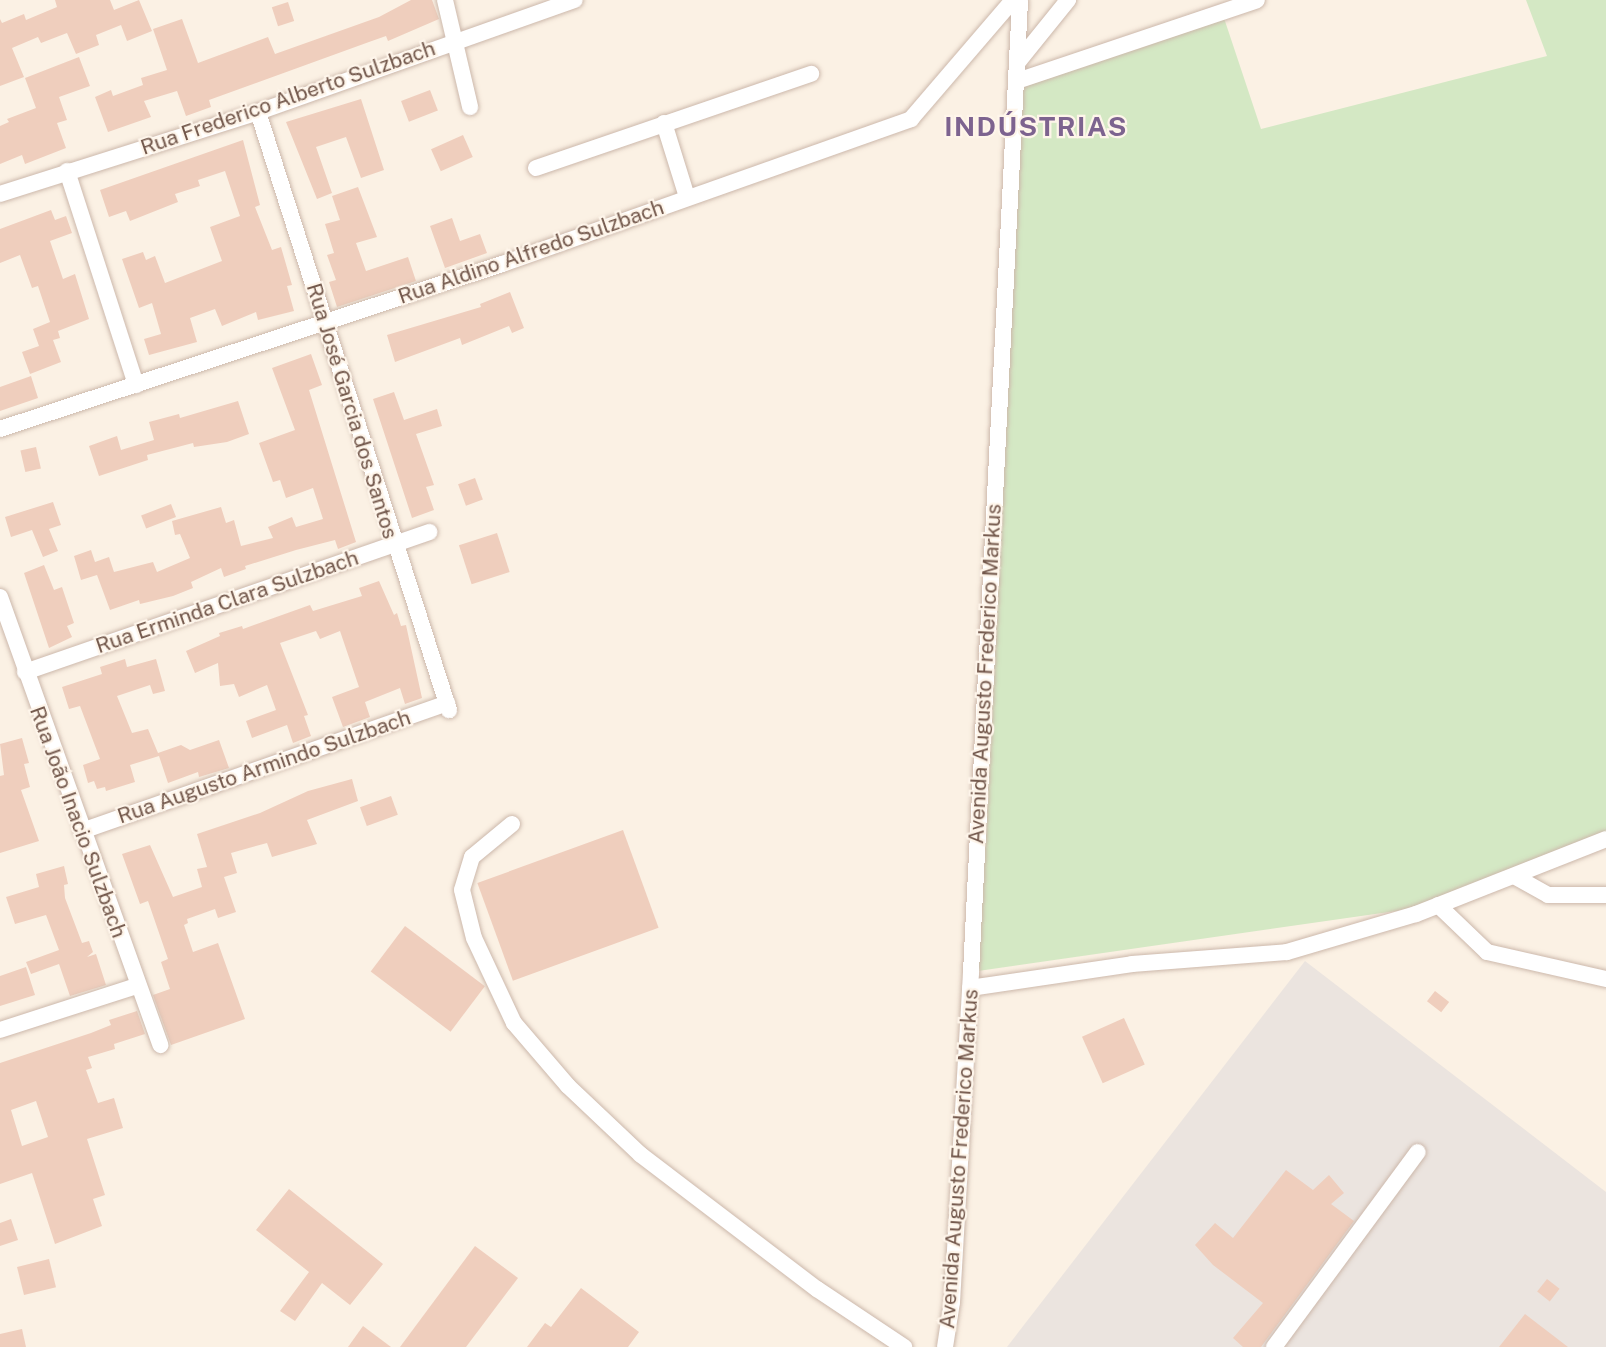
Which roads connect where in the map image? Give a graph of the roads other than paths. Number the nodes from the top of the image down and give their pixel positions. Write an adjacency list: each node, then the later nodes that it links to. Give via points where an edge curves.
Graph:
1 (445, 0): 7 (street)
2 (575, 0): 7 (street, Rua Frederico Alberto Sulzbach)
3 (1013, 0): 17 (street, Rua Aldino Alfredo Sulzbach, via 911,119)
4 (1020, 0): 8 (street, Avenida Augusto Frederico Markus)
5 (1068, 0): 8 (street)
6 (1257, 0): 10 (street)
7 (457, 41): 11 (street); 12 (street, Rua Frederico Alberto Sulzbach)
8 (1018, 62): 10 (street, Avenida Augusto Frederico Markus)
9 (811, 74): 13 (street)
10 (1017, 81): 34 (street, Avenida Augusto Frederico Markus)
11 (470, 107)
12 (258, 112): 15 (street, Rua Frederico Alberto Sulzbach); 18 (street, Rua José Garcia dos Santos)
13 (664, 123): 14 (street); 17 (street)
14 (536, 168)
15 (67, 171): 16 (street, Rua Frederico Alberto Sulzbach); 19 (street)
16 (0, 194)
17 (687, 197): 18 (street, Rua Aldino Alfredo Sulzbach)
18 (325, 323): 19 (street, Rua Aldino Alfredo Sulzbach); 22 (street, Rua José Garcia dos Santos)
19 (135, 385): 20 (street, Rua Aldino Alfredo Sulzbach)
20 (0, 429)
21 (429, 532): 22 (street, Rua Erminda Clara Sulzbach)
22 (393, 544): 24 (street, Rua Erminda Clara Sulzbach); 25 (street, Rua José Garcia dos Santos)
23 (0, 597): 24 (street, Rua João Inacio Sulzbach)
24 (25, 672): 27 (street, Rua João Inacio Sulzbach)
25 (448, 706): 27 (street, Rua Augusto Armindo Sulzbach)
26 (512, 824): 38 (street, via 472,857 462,890 474,938 514,1023 568,1086 641,1155 817,1289)
27 (82, 831): 33 (street, Rua João Inacio Sulzbach)
28 (1606, 839): 29 (street)
29 (1514, 876): 30 (street, via 1548,895); 31 (street)
30 (1606, 895)
31 (1438, 905): 32 (street, via 1487,952); 34 (street, via 1287,952 1132,964)
32 (1606, 979)
33 (136, 986): 35 (street); 36 (street, Rua João Inacio Sulzbach)
34 (970, 988): 39 (street, Avenida Augusto Frederico Markus, via 952,1302)
35 (0, 1030)
36 (160, 1045)
37 (1418, 1152): 40 (street)
38 (904, 1347)
39 (945, 1347)
40 (1274, 1347)

